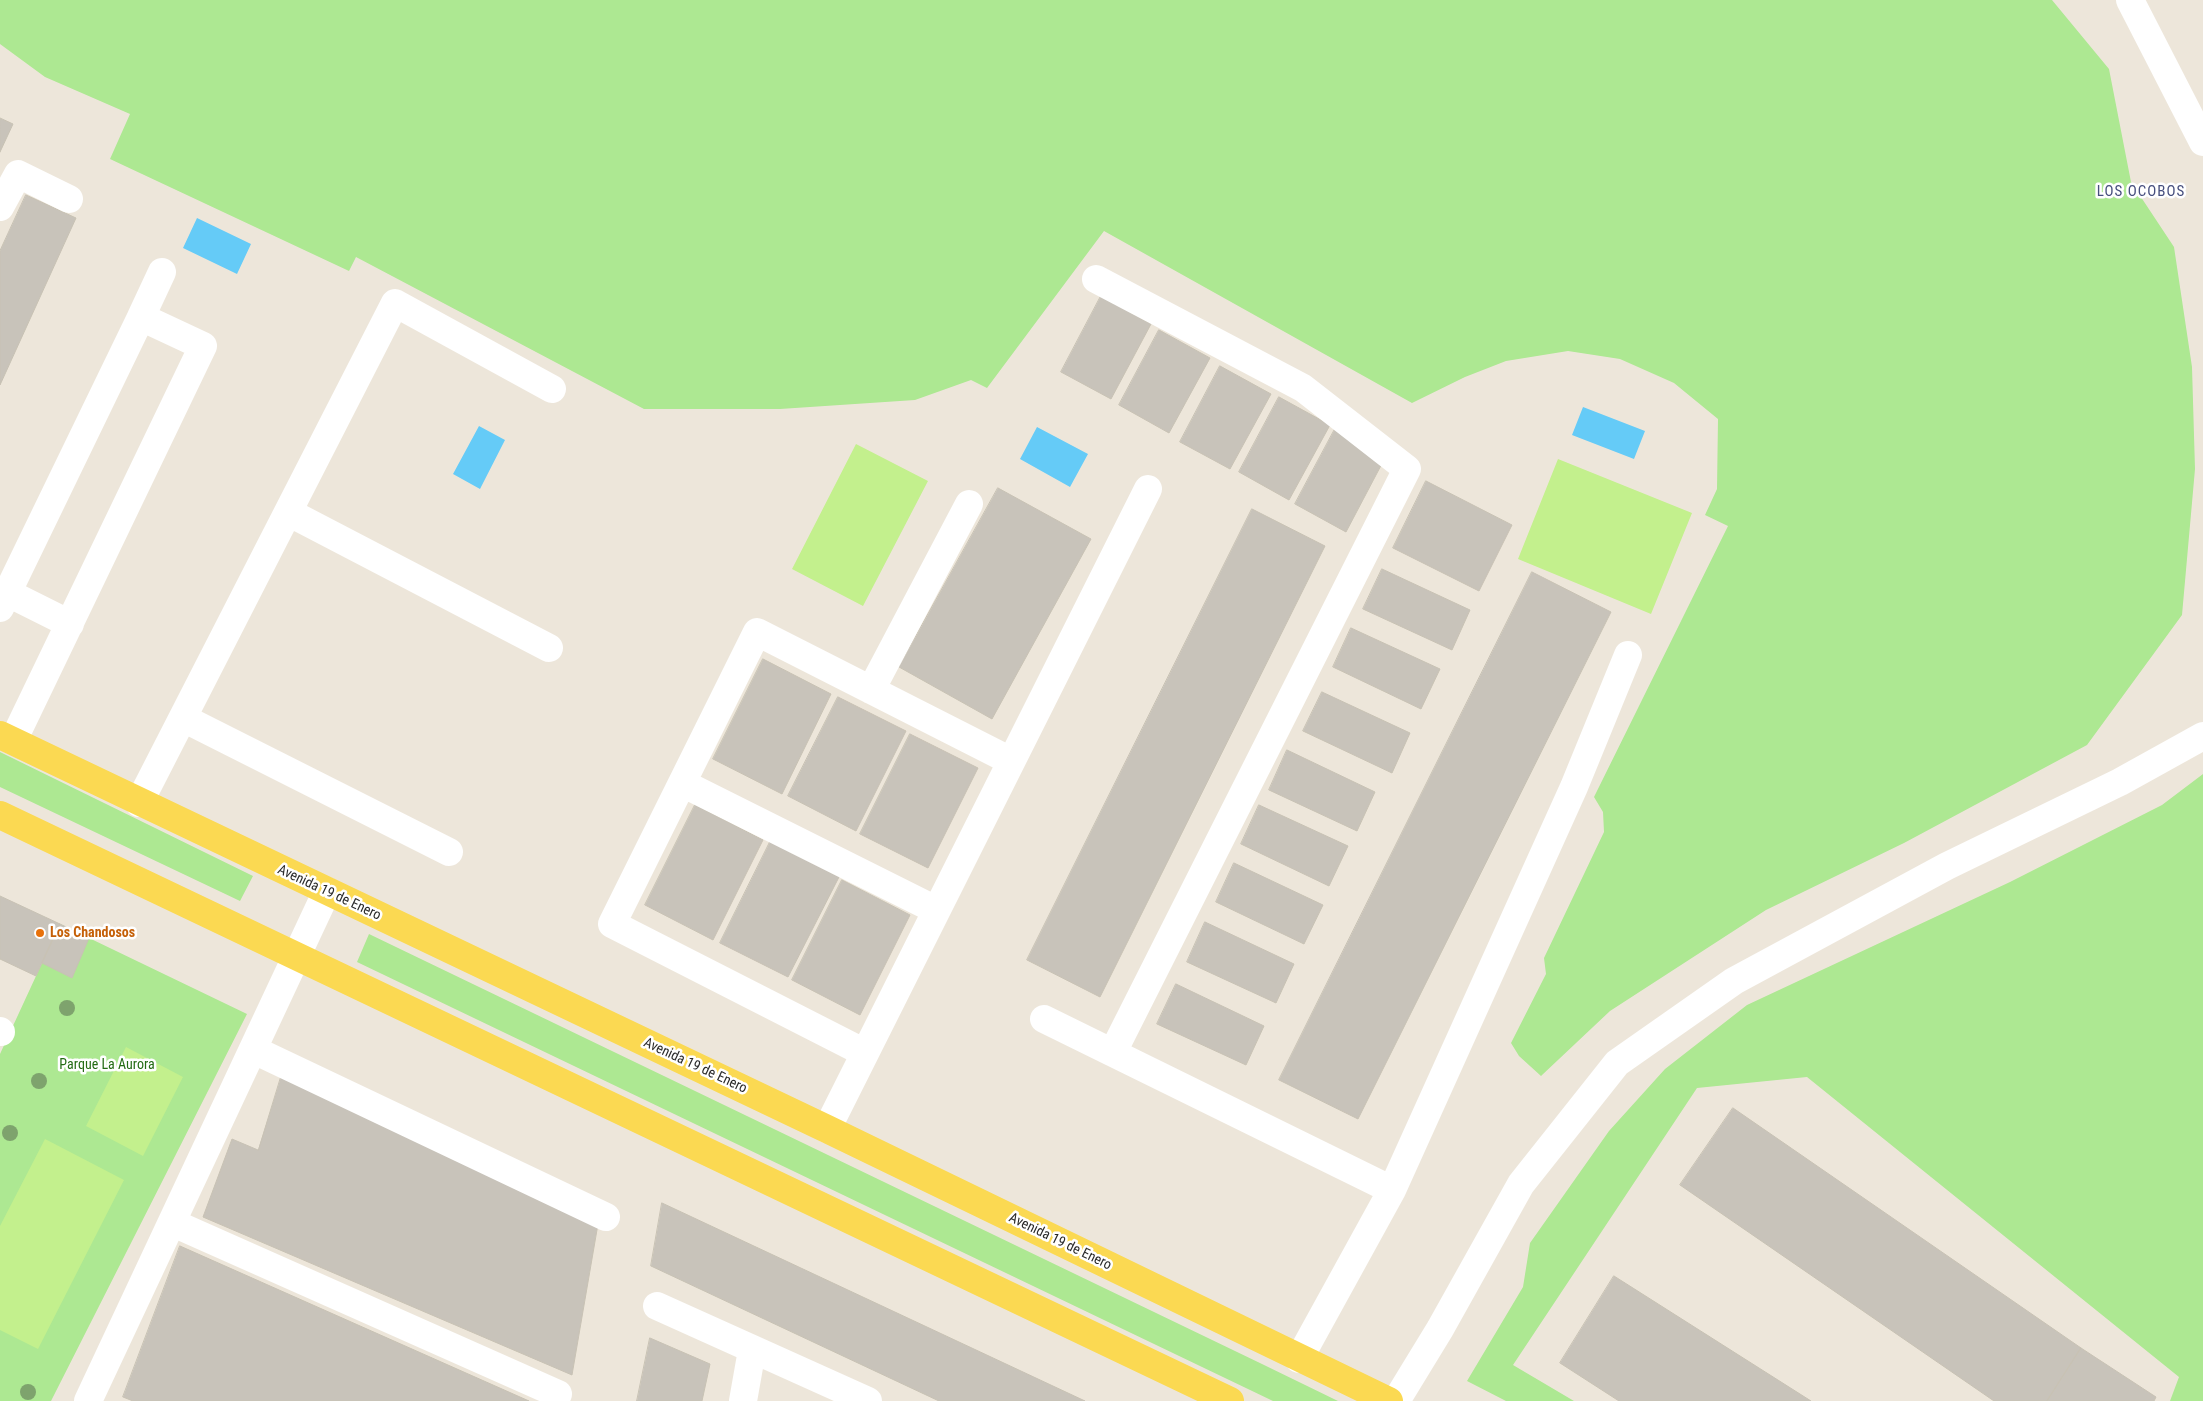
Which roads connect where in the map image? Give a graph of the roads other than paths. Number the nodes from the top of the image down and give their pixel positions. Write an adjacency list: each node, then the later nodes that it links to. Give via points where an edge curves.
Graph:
1 (2130, 0): 2 (street)
2 (2203, 142)
3 (69, 199): 4 (street, via 18,174)
4 (0, 207)
5 (162, 272): 7 (street)
6 (1096, 279): 30 (street, via 1303,388 1408,469)
7 (141, 317): 12 (street); 13 (street, via 203,346)
8 (552, 389): 11 (street, via 395,303)
9 (1148, 489): 20 (street)
10 (969, 504): 16 (street)
11 (288, 512): 14 (street); 17 (street)
12 (4, 600): 13 (street)
13 (70, 624): 19 (street)
14 (549, 648)
15 (1628, 655): 33 (street, via 1574,787)
16 (871, 690): 20 (street); 21 (street, via 757,632)
17 (183, 718): 22 (street); 24 (street)
18 (2203, 736): 45 (street, via 2120,782 1947,866 1742,976 1617,1062 1521,1184)
19 (6, 738): 22 (main road, Avenida 19 de Enero)
20 (1011, 760): 26 (street)
21 (682, 783): 26 (street); 31 (street, via 612,924)
22 (139, 803): 25 (main road, Avenida 19 de Enero)
23 (0, 815): 27 (main road)
24 (449, 852)
25 (327, 891): 27 (street); 32 (main road, Avenida 19 de Enero)
26 (936, 910): 31 (street)
27 (296, 956): 29 (street); 43 (main road)
28 (1044, 1019): 30 (street)
29 (254, 1050): 34 (street); 35 (street)
30 (1113, 1052): 33 (street)
31 (865, 1053): 32 (street)
32 (827, 1129): 38 (main road, Avenida 19 de Enero)
33 (1392, 1190): 38 (street)
34 (606, 1217)
35 (173, 1223): 39 (street); 40 (street)
36 (657, 1306): 37 (street)
37 (752, 1350): 41 (street); 42 (street)
38 (1299, 1358): 44 (main road, Avenida 19 de Enero)
39 (558, 1394)
40 (88, 1401)
41 (743, 1401)
42 (868, 1401)
43 (1230, 1401)
44 (1389, 1401)
45 (1396, 1401)

